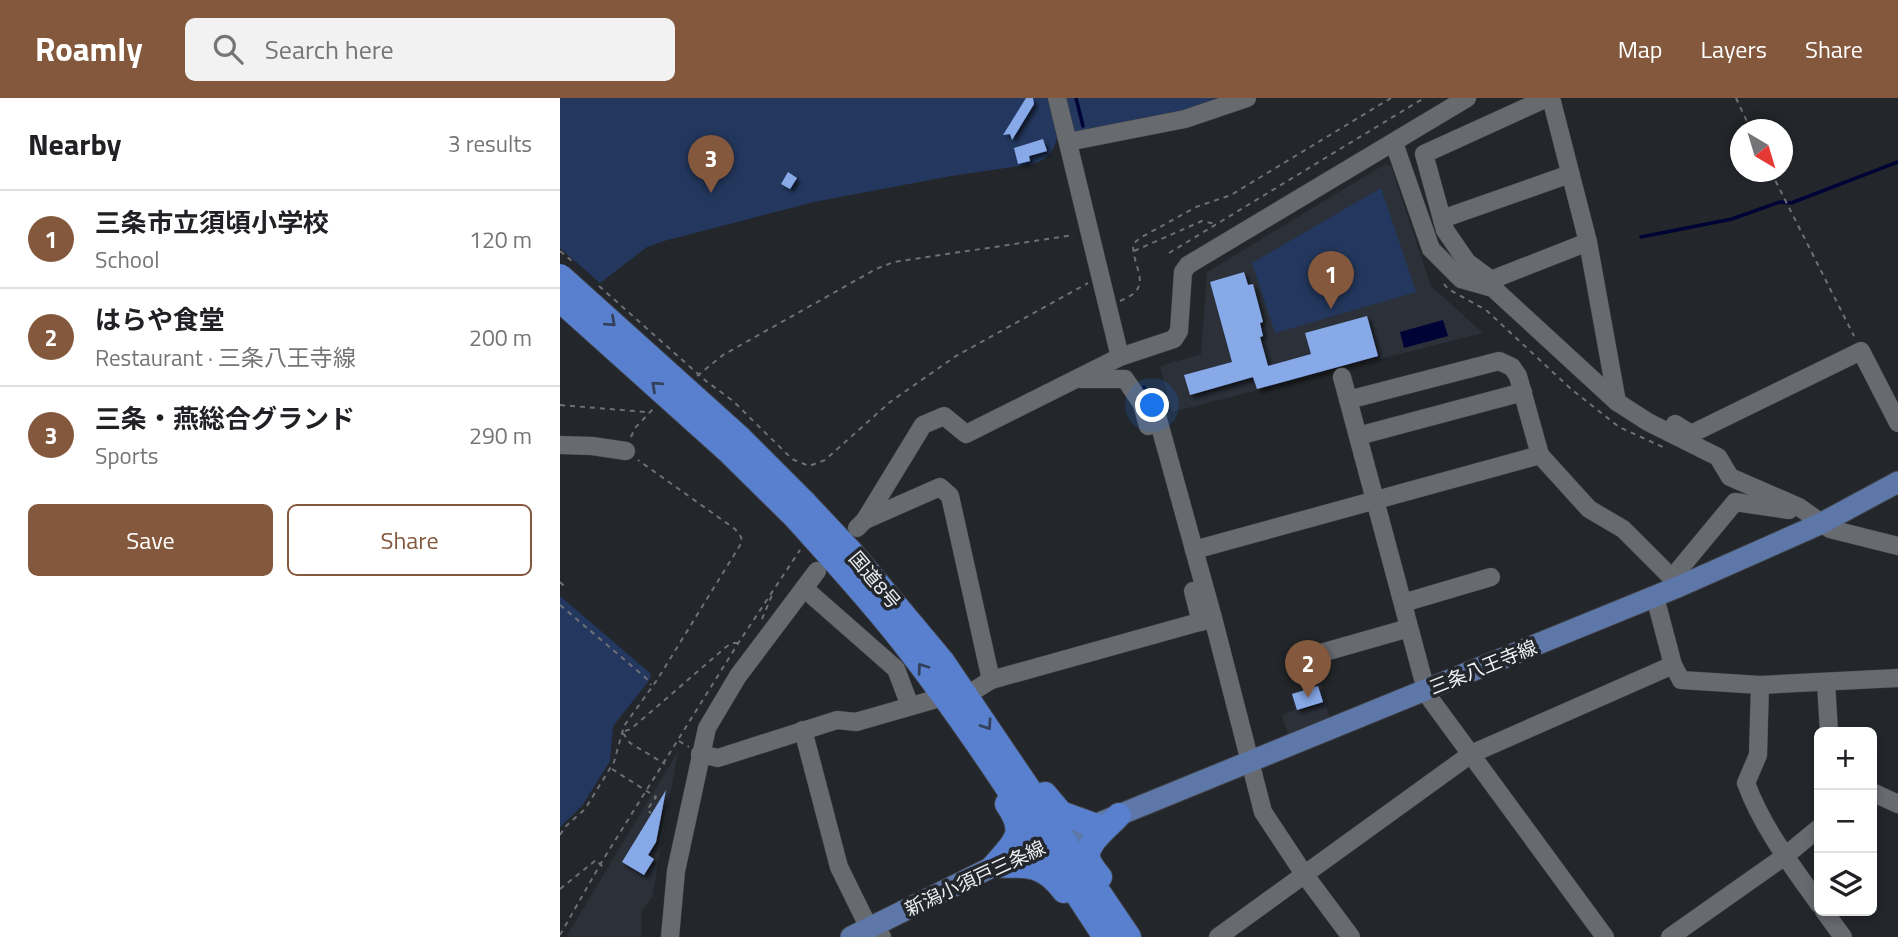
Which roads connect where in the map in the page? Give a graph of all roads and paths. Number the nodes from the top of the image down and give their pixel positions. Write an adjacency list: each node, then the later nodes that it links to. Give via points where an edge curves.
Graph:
1 (1058, 98): 9 (street)
2 (1247, 98): 9 (street, via 1185,119)
3 (1391, 98): 18 (path, via 1231,195 1147,233 1133,244)
4 (1424, 98): 14 (path)
5 (1466, 98): 10 (street)
6 (1549, 98): 11 (street); 13 (street, via 1424,154)
7 (1736, 98): 8 (path)
8 (1746, 119)
9 (1069, 142): 15 (street)
10 (1394, 143): 22 (street, via 1431,249 1461,279); 27 (street, via 1188,265 1183,272 1179,331 1174,339)
11 (1570, 174): 13 (street); 16 (street)
12 (1776, 182): 26 (path)
13 (1442, 219): 22 (street, via 1467,262)
14 (1217, 224): 18 (path, via 1202,221); 19 (path)
15 (1091, 232): 21 (street); 28 (path, via 894,262 723,355)
16 (1588, 242): 22 (street); 34 (street)
17 (560, 251): 20 (path)
18 (1133, 251): 25 (path, via 1139,271 1137,291)
19 (1169, 253)
20 (570, 272): 48 (highway, 国道8号, one-way to 48, bridge, via 740,438)
21 (1103, 279): 25 (street); 28 (path, via 1079,286 956,356 890,402 834,453 809,466 792,458)
22 (1492, 284): 34 (street)
23 (600, 286): 28 (path)
24 (560, 300): 48 (highway, 国道8号, one-way to 24, bridge)
25 (1109, 305): 27 (street)
26 (1861, 351): 39 (street, via 1691,434 1660,415); 40 (street)
27 (1120, 357): 29 (street)
28 (699, 374): 31 (path)
29 (1076, 377): 38 (street, via 1125,379); 68 (street, via 966,434 944,416 923,425 861,524 940,487 950,496)
30 (1342, 377): 33 (street)
31 (689, 382)
32 (1523, 392): 33 (street, via 1512,367 1499,361); 41 (street); 44 (street)
33 (1348, 400): 41 (street)
34 (1617, 402): 39 (street)
35 (560, 405): 37 (path)
36 (658, 405): 37 (path)
37 (648, 412): 43 (path)
38 (1146, 415): 52 (street, via 1156,412); 62 (street)
39 (1648, 422): 47 (street, via 1717,457 1730,477)
40 (1898, 423)
41 (1358, 436): 46 (street)
42 (560, 445): 43 (street)
43 (626, 451): 71 (path, via 734,529 742,542)
44 (1540, 455): 46 (street); 56 (street, via 1589,509 1623,529)
45 (1898, 482): 49 (main road, 三条八王寺線)
46 (1375, 499): 52 (street); 60 (street)
47 (1799, 507): 49 (street); 56 (street, via 1792,510 1735,502)
48 (800, 510): 73 (highway, 国道8号, via 852,553 936,653)
49 (1820, 524): 51 (street); 56 (main road, 三条八王寺線)
50 (807, 545): 64 (path, via 792,560)
51 (1898, 546)
52 (1194, 550): 62 (street)
53 (817, 571): 58 (street)
54 (1491, 577): 60 (street)
55 (560, 582): 57 (path)
56 (1676, 582): 59 (main road, 三条八王寺線)
57 (567, 589)
58 (805, 589): 74 (street, via 896,669); 81 (street, via 720,702)
59 (1655, 597): 66 (street); 72 (main road, 三条八王寺線)
60 (1403, 603): 63 (street)
61 (560, 605): 71 (path)
62 (1207, 620): 68 (street); 84 (street)
63 (1409, 628): 65 (street); 72 (street)
64 (738, 642): 77 (path); 78 (path)
65 (1321, 653)
66 (1673, 665): 70 (street, via 1681,680); 82 (street)
67 (1898, 678): 69 (street)
68 (991, 680): 73 (street)
69 (1825, 683): 70 (street); 75 (street)
70 (1760, 685): 96 (street, via 1759,755 1746,783)
71 (651, 686): 77 (path)
72 (1426, 690): 82 (street); 84 (main road, 三条八王寺線)
73 (955, 696): 74 (street); 80 (highway, 国道8号); 83 (highway, 国道8号, one-way to 83)
74 (910, 706): 76 (street, via 856,722 837,720)
75 (1829, 727)
76 (803, 730): 81 (street, via 718,758); 104 (street, via 839,867)
77 (622, 732): 85 (path, via 630,743); 86 (path)
78 (678, 740): 79 (path); 85 (path)
79 (682, 743)
80 (980, 750): 95 (highway, 国道8号); 98 (highway, via 982,767 1018,823 1015,839)
81 (700, 754): 107 (street, via 676,872)
82 (1471, 754): 100 (street); 111 (street)
83 (1011, 761): 92 (highway, via 1026,767 1061,813); 95 (highway, 国道8号)
84 (1250, 761): 91 (main road, 三条八王寺線); 100 (street, via 1263,812)
85 (665, 764): 87 (path)
86 (610, 768): 87 (path); 94 (path, via 585,809)
87 (648, 792): 90 (path, via 656,797 647,810); 97 (path)
88 (1877, 794): 89 (street)
89 (1898, 804)
90 (651, 813)
91 (1119, 815): 92 (main road, 三条八王寺線); 108 (highway, via 1098,837 1088,857 1119,906)
92 (1094, 825): 95 (main road, 三条八王寺線)
93 (1814, 832): 96 (street)
94 (560, 835)
95 (1053, 842): 98 (main road, 新潟小須戸三条線); 105 (highway, 国道8号); 108 (highway, 国道8号)
96 (1784, 856): 102 (street); 112 (street)
97 (601, 863): 99 (path); 101 (path, via 591,863); 106 (path)
98 (994, 866): 104 (main road, 新潟小須戸三条線); 105 (highway, via 1039,868 1053,876 1084,919)
99 (605, 869)
100 (1304, 874): 109 (street); 110 (street)
101 (560, 889)
102 (1814, 897)
103 (1828, 916): 113 (street)
104 (868, 934)
105 (1103, 934)
106 (560, 935)
107 (670, 937)
108 (1130, 937)
109 (1218, 937)
110 (1351, 937)
111 (1605, 937)
112 (1670, 937)
113 (1843, 937)

